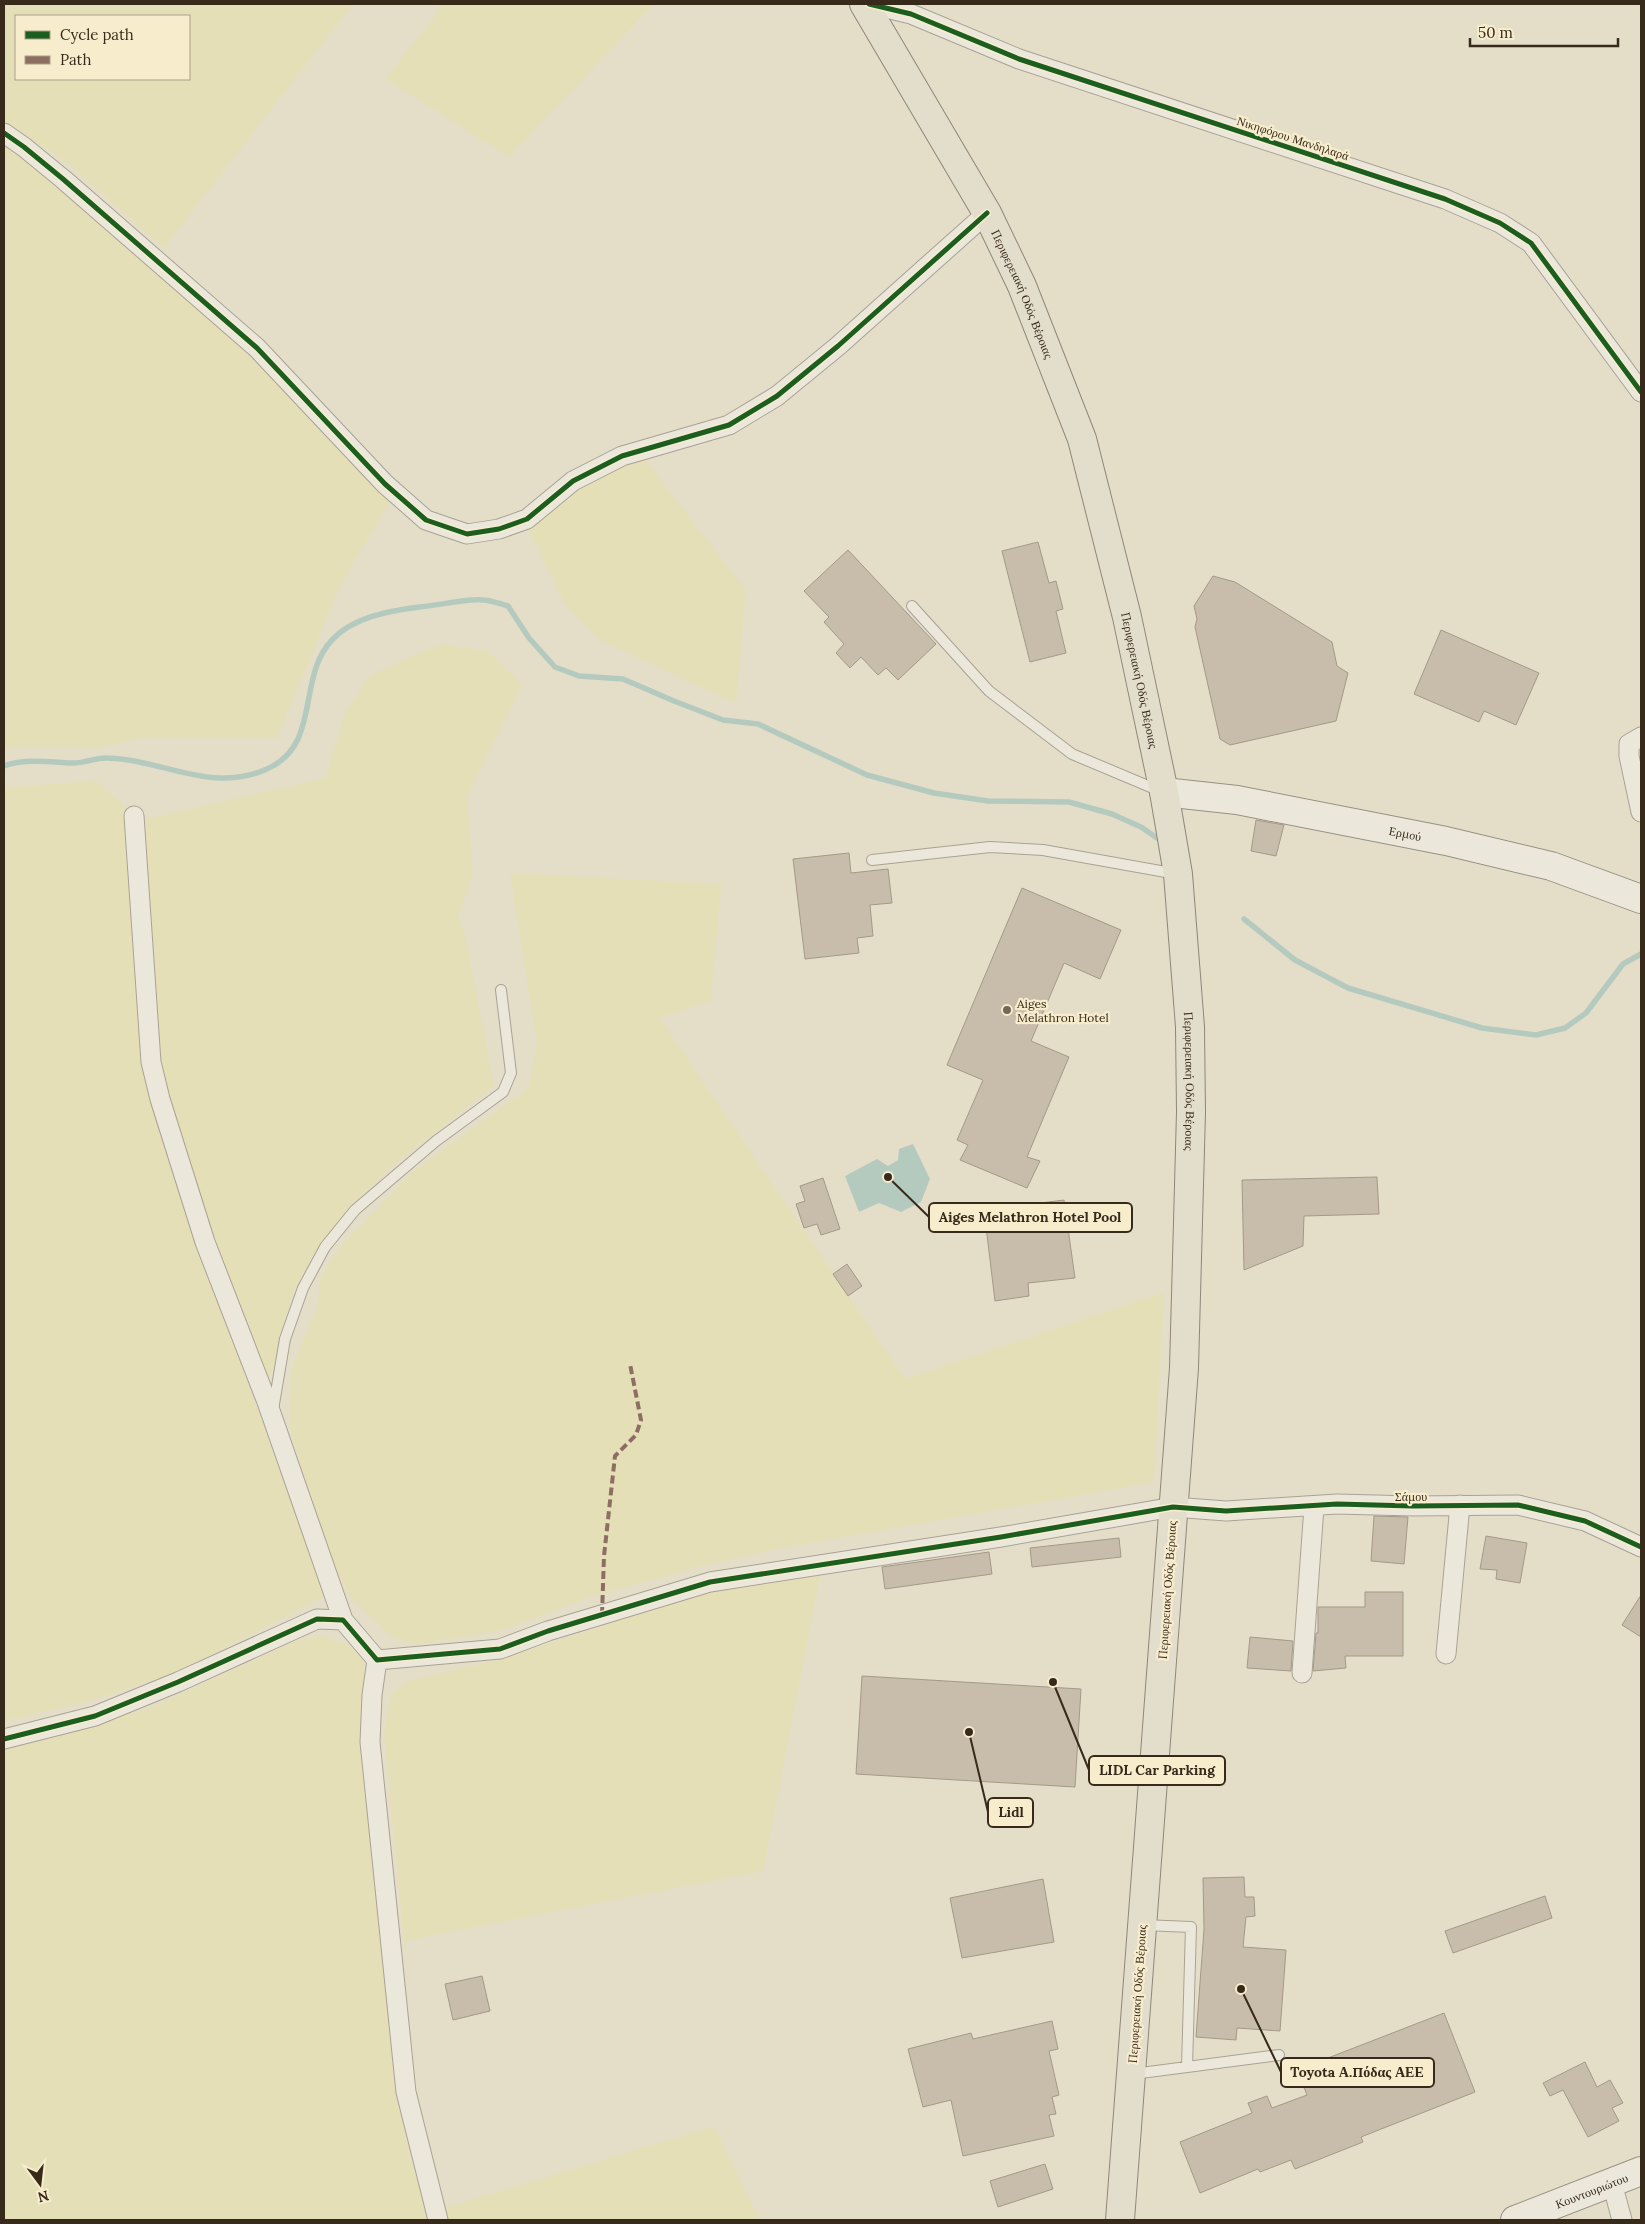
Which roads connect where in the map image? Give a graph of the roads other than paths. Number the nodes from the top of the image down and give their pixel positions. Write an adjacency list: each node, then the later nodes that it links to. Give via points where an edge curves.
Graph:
1 (864, 4): 4 (main road, Περιφερειακή Οδός Βέροιας)
2 (869, 4): 5 (street, Νικηφόρου Μανδηλαρά, via 911,14 1019,60 1445,198 1500,223 1531,243)
3 (4, 133): 4 (street, via 63,179 257,348 385,484 426,520 467,534 499,529 527,519 574,481 622,456 729,425 777,396)
4 (987, 213): 8 (main road, Περιφερειακή Οδός Βέροιας, via 1022,286 1082,439 1127,617)
5 (1641, 392)
6 (912, 606): 8 (lane, via 989,691 1072,754)
7 (1641, 737): 9 (street, via 1629,744 1629,756)
8 (1164, 792): 12 (main road, Περιφερειακή Οδός Βέροιας); 13 (street, Ερμού, via 1237,800 1446,841 1551,866)
9 (1641, 812)
10 (134, 816): 15 (street, via 153,1071 205,1242)
11 (872, 860): 12 (lane, via 990,847 1043,850)
12 (1178, 874): 18 (main road, Περιφερειακή Οδός Βέροιας, via 1190,1027 1191,1112 1184,1368)
13 (1641, 899)
14 (501, 990): 15 (lane, via 511,1074 502,1092 436,1141 355,1210 325,1246 303,1288 285,1339)
15 (272, 1418): 20 (street)
16 (1460, 1505): 17 (street, Σάμου); 19 (street, Σάμου, via 1518,1505 1585,1521); 21 (street)
17 (1314, 1506): 18 (street, Σάμου, via 1226,1511); 23 (street)
18 (1173, 1507): 22 (street, Σάμου, via 710,1582 548,1631 500,1649); 25 (main road, Περιφερειακή Οδός Βέροιας)
19 (1641, 1547)
20 (343, 1620): 22 (street); 24 (street, via 317,1619 95,1716)
21 (1446, 1654)
22 (378, 1660): 31 (street, via 372,1695 370,1742 406,2092)
23 (1302, 1674)
24 (4, 1739)
25 (1142, 1925): 27 (lane, via 1191,1927); 28 (main road, Περιφερειακή Οδός Βέροιας)
26 (1279, 2055): 27 (lane)
27 (1187, 2068): 28 (lane)
28 (1131, 2074): 32 (main road, Περιφερειακή Οδός Βέροιας)
29 (1641, 2170): 30 (street, Κουντουριώτου)
30 (1612, 2183): 33 (street, Κουντουριώτου); 34 (street)
31 (438, 2220)
32 (1120, 2220)
33 (1515, 2220)
34 (1622, 2220)

